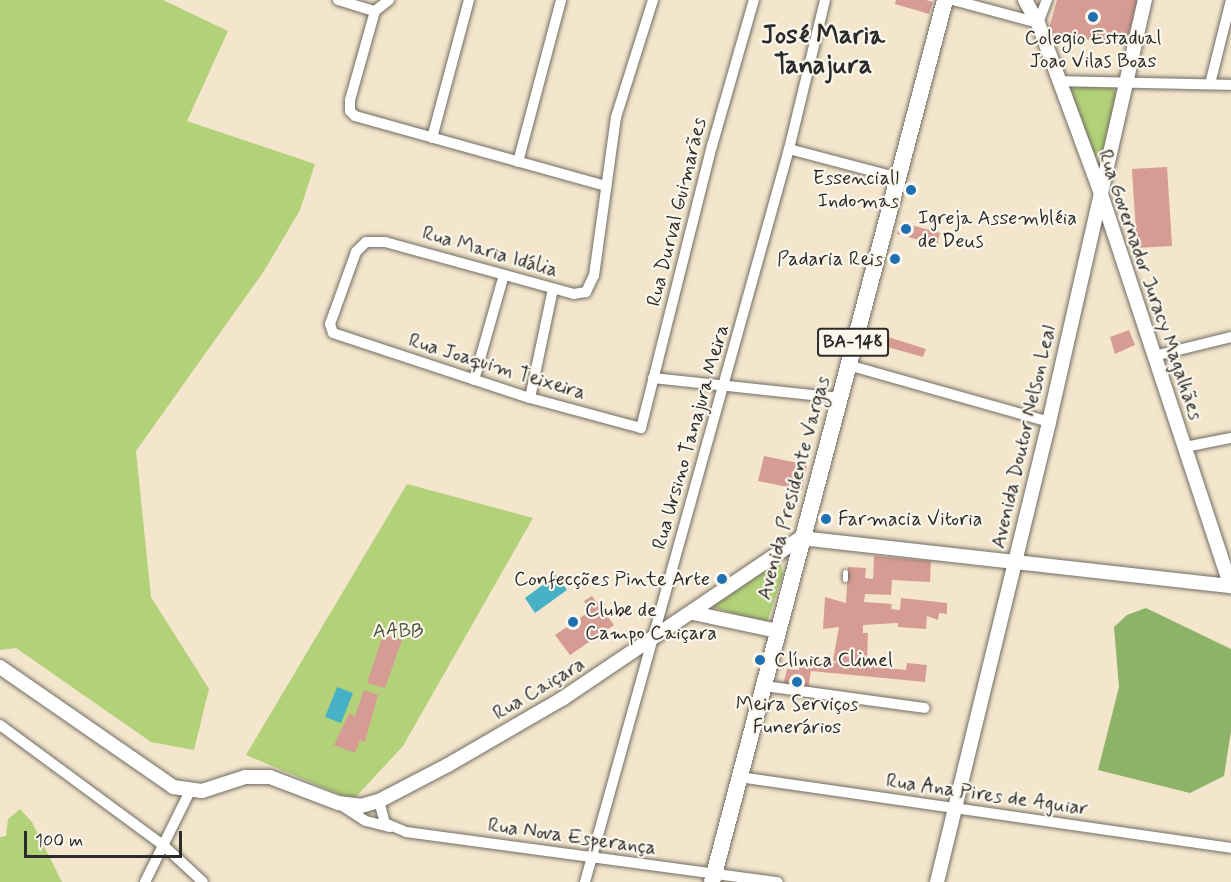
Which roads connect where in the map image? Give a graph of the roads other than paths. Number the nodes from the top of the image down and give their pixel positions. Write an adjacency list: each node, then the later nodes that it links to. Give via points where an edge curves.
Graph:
1 (338, 0): 14 (street)
2 (389, 0): 14 (street)
3 (469, 0): 20 (street)
4 (561, 0): 22 (street)
5 (652, 0): 24 (street, via 616,117)
6 (754, 0): 32 (street, Rua Durval Guimarães)
7 (825, 0): 21 (street, Rua Ursino Tanajura Meira)
8 (945, 0): 23 (main road, Avenida Presidente Vargas / BA-148)
9 (953, 0): 15 (street)
10 (1025, 0): 15 (street, Rua Governador Juracy Magalhães)
11 (1047, 0): 15 (street)
12 (1145, 0): 17 (street, Avenida Doutor Nelson Leal)
13 (1231, 0): 18 (street)
14 (375, 11): 20 (street, via 350,111 355,116)
15 (1038, 23): 16 (street, Rua Governador Juracy Magalhães)
16 (1058, 81): 17 (street); 25 (street, Rua Governador Juracy Magalhães)
17 (1126, 81): 18 (street); 25 (street, Avenida Doutor Nelson Leal)
18 (1210, 84): 19 (street)
19 (1231, 85)
20 (432, 138): 22 (street)
21 (789, 149): 23 (street); 34 (street, Rua Ursino Tanajura Meira)
22 (518, 162): 24 (street)
23 (899, 178): 31 (main road, Avenida Presidente Vargas / BA-148)
24 (606, 186): 27 (street, Rua Maria Idália, via 594,275 586,292)
25 (1100, 191): 30 (street, Rua Governador Juracy Magalhães); 37 (street, Avenida Doutor Nelson Leal)
26 (504, 275): 27 (street, Rua Maria Idália); 29 (street, Rua Maria Idália, via 384,242 366,242 356,252 330,324 333,333); 33 (street)
27 (553, 289): 35 (street)
28 (1231, 337): 30 (street)
29 (349, 339): 33 (street, Rua Joaquim Teixeira)
30 (1154, 356): 40 (street, Rua Governador Juracy Magalhães)
31 (848, 365): 36 (main road, Avenida Presidente Vargas / BA-148); 37 (street)
32 (653, 378): 34 (street); 38 (street, Rua Durval Guimarães, via 641,428)
33 (474, 380): 35 (street, Rua Joaquim Teixeira)
34 (724, 385): 36 (street); 48 (street, Rua Ursino Tanajura Meira)
35 (530, 398): 38 (street, Rua Joaquim Teixeira)
36 (840, 398): 41 (main road, Avenida Presidente Vargas / BA-148)
37 (1049, 422): 42 (street, Avenida Doutor Nelson Leal)
38 (634, 429)
39 (1231, 438): 40 (street)
40 (1185, 447): 45 (street, Rua Governador Juracy Magalhães)
41 (801, 538): 42 (street); 46 (street, Rua Caiçara); 47 (main road, Avenida Presidente Vargas / BA-148)
42 (1015, 561): 45 (street); 57 (street, Avenida Doutor Nelson Leal)
43 (845, 572): 44 (lane)
44 (845, 579)
45 (1231, 586)
46 (693, 613): 47 (street); 48 (street, Rua Caiçara)
47 (778, 631): 50 (main road, Avenida Presidente Vargas / BA-148)
48 (653, 639): 55 (street, Rua Caiçara, via 541,712); 61 (street, Rua Ursino Tanajura Meira)
49 (0, 667): 54 (street, via 156,777)
50 (764, 686): 51 (street); 53 (main road, Avenida Presidente Vargas / BA-148)
51 (924, 708)
52 (0, 725): 59 (street)
53 (739, 777): 57 (street, Rua Ana Pires de Aguiar); 62 (main road, Avenida Presidente Vargas / BA-148)
54 (190, 791): 56 (street, via 258,776); 59 (street)
55 (380, 801): 56 (street, via 361,806); 58 (street, via 382,818)
56 (338, 803): 58 (street, Rua Nova Esperança, via 366,821)
57 (958, 809): 60 (street, Rua Ana Pires de Aguiar); 67 (street, Avenida Doutor Nelson Leal)
58 (393, 828): 61 (street, Rua Nova Esperança)
59 (163, 845): 63 (street); 64 (street)
60 (1231, 848)
61 (591, 858): 62 (street, Rua Nova Esperança); 65 (street, Rua Ursino Tanajura Meira)
62 (713, 877): 66 (street, Rua Nova Esperança)
63 (145, 882)
64 (203, 882)
65 (585, 882)
66 (777, 882)
67 (937, 882)

